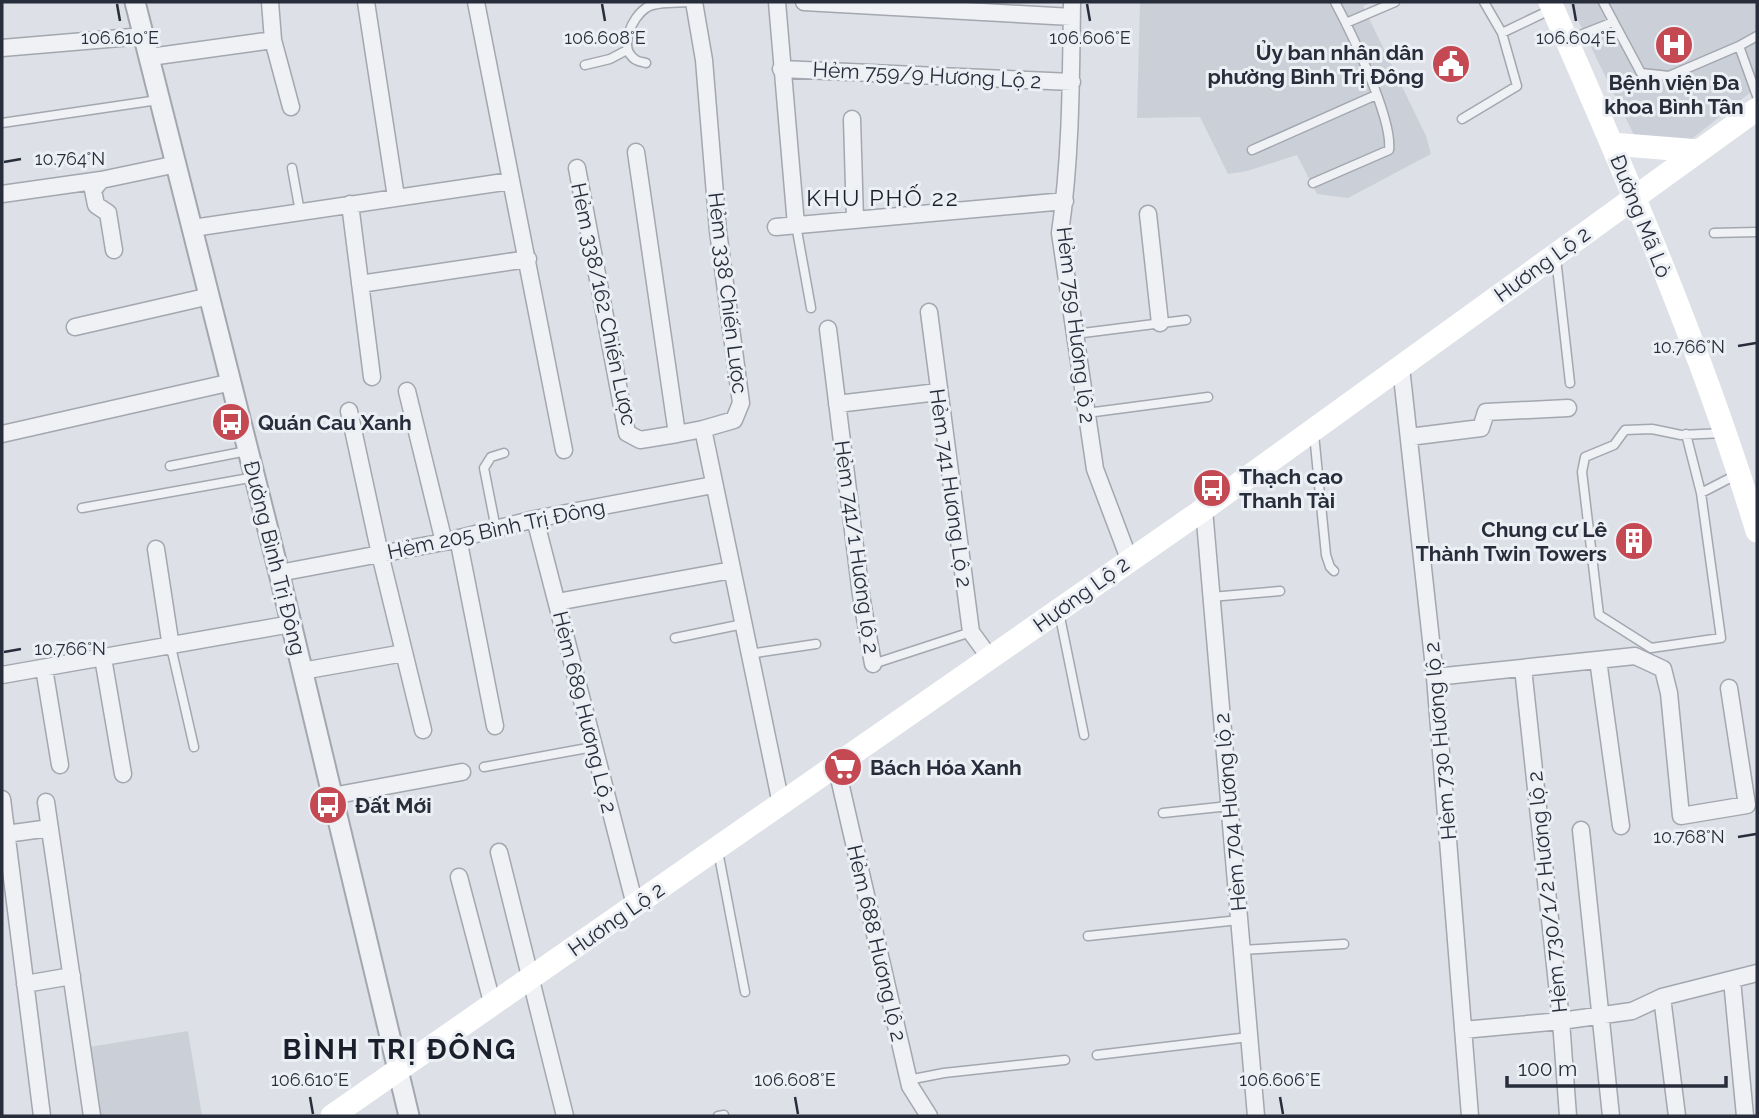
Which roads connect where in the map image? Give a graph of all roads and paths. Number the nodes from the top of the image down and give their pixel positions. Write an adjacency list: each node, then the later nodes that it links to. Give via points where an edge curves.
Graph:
1 (135, 2): 17 (street, Đường Bình Trị Đông)
2 (270, 2): 19 (street)
3 (366, 2): 49 (street)
4 (476, 2): 45 (street)
5 (692, 2): 23 (lane, via 648,6 635,19); 83 (street, Hẻm 338 Chiến Lược, via 704,60 718,231 741,403 734,420)
6 (777, 2): 27 (street)
7 (804, 2): 13 (street)
8 (1335, 2): 15 (lane)
9 (1395, 2): 15 (lane)
10 (1484, 2): 16 (lane)
11 (1603, 2): 14 (lane)
12 (1552, 5): 16 (lane); 20 (main road, Đường Mã Lò)
13 (1072, 10): 28 (street, Hẻm 759 Hương lộ 2)
14 (1614, 22): 20 (lane); 21 (lane, via 1641,73 1669,76)
15 (1346, 23): 29 (lane)
16 (1502, 33): 35 (lane, via 1517,86)
17 (144, 36): 22 (street); 24 (street, Đường Bình Trị Đông)
18 (1757, 36): 21 (lane)
19 (273, 40): 24 (street); 32 (street)
20 (1567, 40): 37 (main road, Đường Mã Lò)
21 (1739, 46): 30 (lane)
22 (2, 48)
23 (627, 50): 25 (lane); 26 (lane)
24 (150, 57): 31 (street, Đường Bình Trị Đông)
25 (646, 64)
26 (585, 65)
27 (781, 69): 28 (street, Hẻm 759/9 Hương Lộ 2); 55 (street)
28 (1072, 82): 50 (street, Hẻm 759 Hương lộ 2)
29 (1376, 95): 38 (lane); 46 (lane, via 1390,138 1389,150)
30 (1757, 96)
31 (161, 100): 36 (lane); 41 (street, Đường Bình Trị Đông)
32 (291, 107)
33 (1757, 109): 39 (main road, Hương Lộ 2)
34 (852, 119): 54 (street)
35 (1462, 119)
36 (2, 123)
37 (1612, 144): 39 (main road); 48 (main road, Đường Mã Lò)
38 (1252, 150)
39 (1699, 151): 48 (main road, Hương Lộ 2)
40 (636, 152): 86 (street)
41 (177, 164): 44 (street); 57 (street, Đường Bình Trị Đông)
42 (292, 168): 52 (lane)
43 (577, 168): 86 (street, Hẻm 338/162 Chiến Lược, via 627,433 640,440)
44 (101, 180): 47 (street); 60 (street, via 93,190 96,205 107,213)
45 (510, 181): 49 (street); 62 (street)
46 (1313, 183)
47 (2, 194)
48 (1634, 196): 61 (main road, Hương Lộ 2); 85 (main road, Đường Mã Lò)
49 (396, 197): 51 (street)
50 (1065, 201): 54 (street); 71 (street, Hẻm 759 Hương lộ 2, via 1059,233)
51 (350, 204): 52 (street); 63 (street)
52 (300, 212): 57 (street)
53 (1148, 214): 68 (street)
54 (855, 220): 55 (street)
55 (796, 225): 56 (street); 65 (lane)
56 (775, 227)
57 (193, 228): 64 (street, Đường Bình Trị Đông)
58 (1757, 232): 59 (lane)
59 (1714, 233)
60 (114, 250)
61 (1555, 255): 72 (main road, Hương Lộ 2); 75 (lane)
62 (528, 259): 63 (street); 90 (street)
63 (360, 284): 73 (street)
64 (210, 296): 69 (street); 74 (street, Đường Bình Trị Đông)
65 (811, 308)
66 (929, 312): 77 (street, Hẻm 741 Hương Lộ 2)
67 (1186, 320): 68 (lane)
68 (1160, 323): 71 (lane)
69 (75, 327)
70 (828, 329): 79 (street, Hẻm 741/1 Hương lộ 2)
71 (1075, 334): 82 (street, Hẻm 759 Hương lộ 2)
72 (1401, 367): 84 (main road, Hương Lộ 2); 89 (street, Hẻm 730 Hương lộ 2)
73 (372, 377)
74 (232, 382): 88 (street); 91 (street, Đường Bình Trị Đông)
75 (1570, 383)
76 (407, 391): 103 (street)
77 (938, 392): 79 (street); 116 (street, Hẻm 741 Hương Lộ 2)
78 (1209, 397): 82 (lane)
79 (837, 404): 125 (street, Hẻm 741/1 Hương lộ 2)
80 (1568, 408): 89 (street, via 1486,412 1481,428)
81 (349, 411): 105 (street)
82 (1087, 414): 106 (street, Hẻm 759 Hương lộ 2, via 1095,469)
83 (703, 429): 86 (street); 96 (street)
84 (1313, 431): 99 (main road, Hương Lộ 2); 108 (lane, via 1326,555)
85 (1725, 433): 87 (lane); 94 (main road, Đường Mã Lò)
86 (677, 434)
87 (1686, 434): 97 (lane); 97 (lane, via 1625,430 1614,445 1585,457 1582,472 1599,615 1651,648 1721,638)
88 (2, 435)
89 (1409, 437): 130 (street, Hẻm 730 Hương lộ 2)
90 (564, 450)
91 (249, 451): 93 (lane); 95 (street, Đường Bình Trị Đông)
92 (503, 453): 101 (lane, via 491,457 485,468)
93 (170, 466)
94 (1740, 473): 97 (lane); 102 (main road, Đường Mã Lò)
95 (255, 477): 98 (lane); 109 (street, Đường Bình Trị Đông)
96 (713, 485): 100 (street, Hẻm 205 Bình Trị Đông); 107 (street)
97 (1701, 493)
98 (82, 508)
99 (1204, 509): 106 (main road, Hương Lộ 2); 111 (street, Hẻm 704 Hương lộ 2)
100 (535, 519): 101 (street, Hẻm 205 Bình Trị Đông); 112 (street, Hẻm 689 Hương Lộ 2)
101 (496, 529): 103 (street, Hẻm 205 Bình Trị Đông)
102 (1757, 531)
103 (451, 540): 105 (street, Hẻm 205 Bình Trị Đông); 132 (street)
104 (156, 549): 119 (street)
105 (380, 554): 109 (street, Hẻm 205 Bình Trị Đông); 120 (street)
106 (1129, 559): 113 (main road, Hương Lộ 2)
107 (732, 570): 112 (street); 115 (street)
108 (1334, 571)
109 (279, 573): 114 (street, Đường Bình Trị Đông)
110 (1280, 591): 111 (lane)
111 (1211, 597): 146 (street, Hẻm 704 Hương lộ 2)
112 (557, 602): 136 (street, Hẻm 689 Hương Lộ 2)
113 (1059, 609): 123 (main road, Hương Lộ 2); 134 (lane)
114 (291, 624): 119 (street); 128 (street, Đường Bình Trị Đông)
115 (743, 624): 117 (lane); 121 (street)
116 (971, 632): 123 (street, Hẻm 741 Hương Lộ 2); 125 (lane, Hẻm 741/1 Hương lộ 2)
117 (675, 638)
118 (816, 644): 121 (lane)
119 (171, 647): 122 (street); 135 (lane)
120 (404, 653): 128 (street); 133 (street)
121 (749, 653): 145 (street)
122 (103, 658): 126 (street); 141 (street)
123 (990, 659): 138 (main road, Hương Lộ 2)
124 (1598, 660): 127 (street); 131 (street, via 1635,656 1663,668 1670,693 1681,816 1747,805); 148 (street)
125 (873, 664)
126 (44, 668): 129 (street); 137 (street)
127 (1523, 668): 130 (street); 169 (street, Hẻm 730/1/2 Hương lộ 2)
128 (302, 671): 142 (street, Đường Bình Trị Đông)
129 (2, 675)
130 (1435, 677): 170 (street, Hẻm 730 Hương lộ 2)
131 (1730, 688)
132 (495, 726)
133 (423, 730)
134 (1084, 735)
135 (194, 747)
136 (593, 747): 139 (lane); 155 (street, Hẻm 689 Hương Lộ 2)
137 (60, 765)
138 (836, 765): 145 (main road, Hương Lộ 2); 175 (street, Hẻm 688 Hương lộ 2)
139 (484, 767)
140 (462, 772): 142 (street)
141 (123, 774)
142 (331, 796): 174 (street, Đường Bình Trị Đông)
143 (2, 799): 151 (street)
144 (46, 802): 149 (street)
145 (781, 803): 152 (main road, Hương Lộ 2)
146 (1229, 806): 147 (lane); 156 (street, Hẻm 704 Hương lộ 2)
147 (1163, 813)
148 (1621, 826)
149 (50, 828): 151 (street); 161 (street)
150 (1581, 830): 168 (street)
151 (6, 834): 164 (street)
152 (718, 848): 155 (main road, Hương Lộ 2); 165 (lane)
153 (499, 852): 162 (street)
154 (459, 877): 167 (street)
155 (635, 905): 162 (main road, Hương Lộ 2)
156 (1239, 920): 157 (lane); 159 (street, Hẻm 704 Hương lộ 2)
157 (1088, 936)
158 (1344, 944): 159 (lane)
159 (1242, 950): 171 (street, Hẻm 704 Hương lộ 2)
160 (1757, 973): 163 (street)
161 (72, 976): 164 (street); 177 (street)
162 (531, 979): 167 (main road, Hương Lộ 2); 180 (street)
163 (1732, 980): 166 (street); 187 (street)
164 (25, 984): 176 (street)
165 (745, 992)
166 (1662, 997): 168 (street, via 1632,1011); 186 (street)
167 (492, 1006): 174 (main road, Hương Lộ 2)
168 (1600, 1017): 169 (street); 185 (street)
169 (1561, 1021): 170 (street); 184 (street, Hẻm 730/1/2 Hương lộ 2)
170 (1464, 1030): 183 (street, Hẻm 730 Hương lộ 2)
171 (1249, 1037): 172 (lane); 182 (street, Hẻm 704 Hương lộ 2)
172 (1097, 1055)
173 (1065, 1060): 175 (lane)
174 (398, 1070): 178 (main road); 179 (street, Đường Bình Trị Đông)
175 (908, 1080): 181 (street, Hẻm 688 Hương lộ 2)
176 (42, 1116)
177 (92, 1116)
178 (332, 1116)
179 (409, 1116)
180 (565, 1116)
181 (929, 1116)
182 (1256, 1116)
183 (1471, 1116)
184 (1568, 1116)
185 (1611, 1116)
186 (1677, 1116)
187 (1745, 1116)

